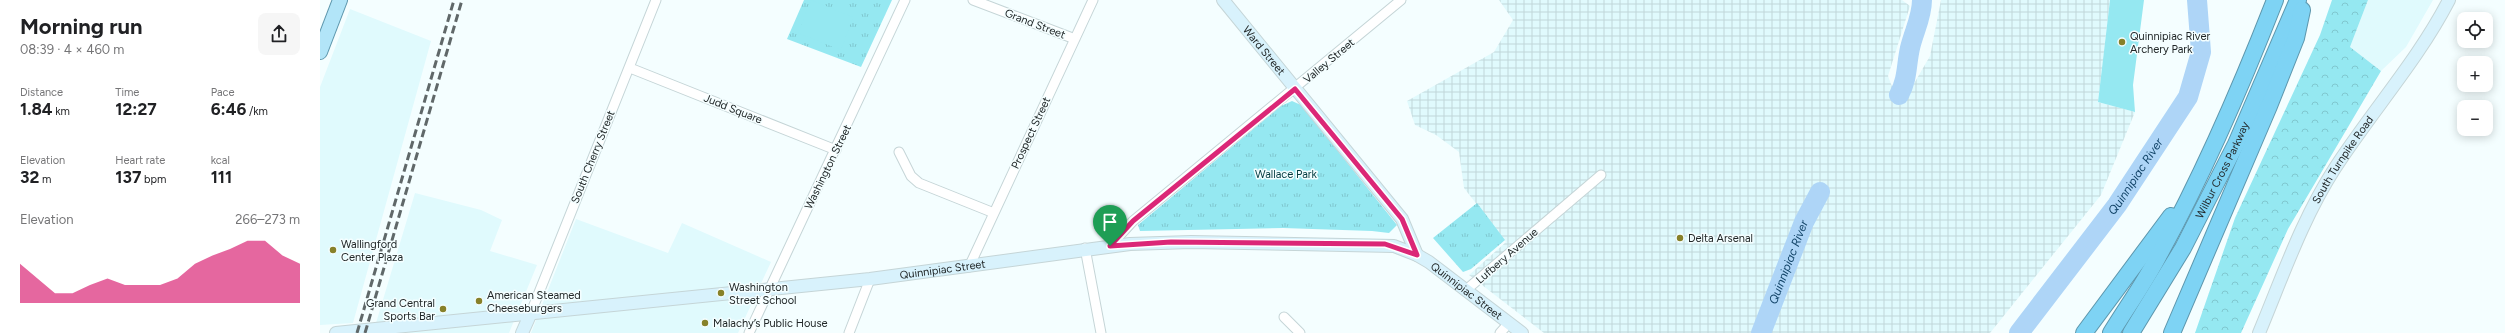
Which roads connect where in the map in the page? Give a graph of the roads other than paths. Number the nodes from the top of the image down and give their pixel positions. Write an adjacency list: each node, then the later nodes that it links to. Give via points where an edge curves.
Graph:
1 (340, 0): 13 (main road)
2 (656, 0): 14 (street, South Cherry Street)
3 (905, 0): 16 (street, Washington Street)
4 (973, 0): 12 (street, Grand Street)
5 (1093, 0): 12 (street, Prospect Street)
6 (1224, 0): 15 (main road, Ward Street)
7 (1401, 0): 15 (street, Valley Street)
8 (2275, 0): 19 (highway, Wilbur Cross Parkway)
9 (2298, 0): 41 (highway, Wilbur Cross Parkway, via 2236,144 2183,248)
10 (2304, 0): 42 (highway, via 2296,38 2272,100)
11 (2449, 0): 43 (main road, South Turnpike Road, via 2435,27 2335,169 2310,213)
12 (1075, 39): 20 (street, Prospect Street)
13 (320, 52)
14 (630, 68): 16 (street, Judd Square); 28 (street, South Cherry Street)
15 (1295, 89): 21 (street, Valley Street, via 1133,221); 23 (main road, Ward Street, via 1402,219)
16 (836, 150): 26 (street, Washington Street)
17 (899, 152): 20 (street, via 911,176 919,183)
18 (1601, 174): 27 (street, Lufbery Avenue)
19 (2197, 181): 39 (highway); 40 (highway, Wilbur Cross Parkway, via 2159,256)
20 (994, 212): 24 (street, Prospect Street)
21 (1110, 246): 22 (main road, Quinnipiac Street); 23 (main road, Quinnipiac Street, via 1184,242 1385,244)
22 (1086, 248): 24 (main road, Quinnipiac Street); 35 (street)
23 (1417, 255): 27 (main road, Quinnipiac Street)
24 (969, 267): 25 (main road, Quinnipiac Street)
25 (870, 279): 26 (main road, Quinnipiac Street); 34 (street)
26 (768, 290): 28 (main road, Quinnipiac Street); 33 (street, Washington Street)
27 (1466, 290): 30 (main road, Quinnipiac Street)
28 (530, 315): 31 (main road, Quinnipiac Street); 32 (main road)
29 (1284, 317): 36 (street)
30 (1509, 323): 37 (street); 38 (main road, Quinnipiac Street)
31 (336, 333)
32 (522, 333)
33 (749, 333)
34 (849, 333)
35 (1101, 333)
36 (1300, 333)
37 (1500, 333)
38 (1522, 333)
39 (2084, 333)
40 (2111, 333)
41 (2132, 333)
42 (2172, 333)
43 (2259, 333)

